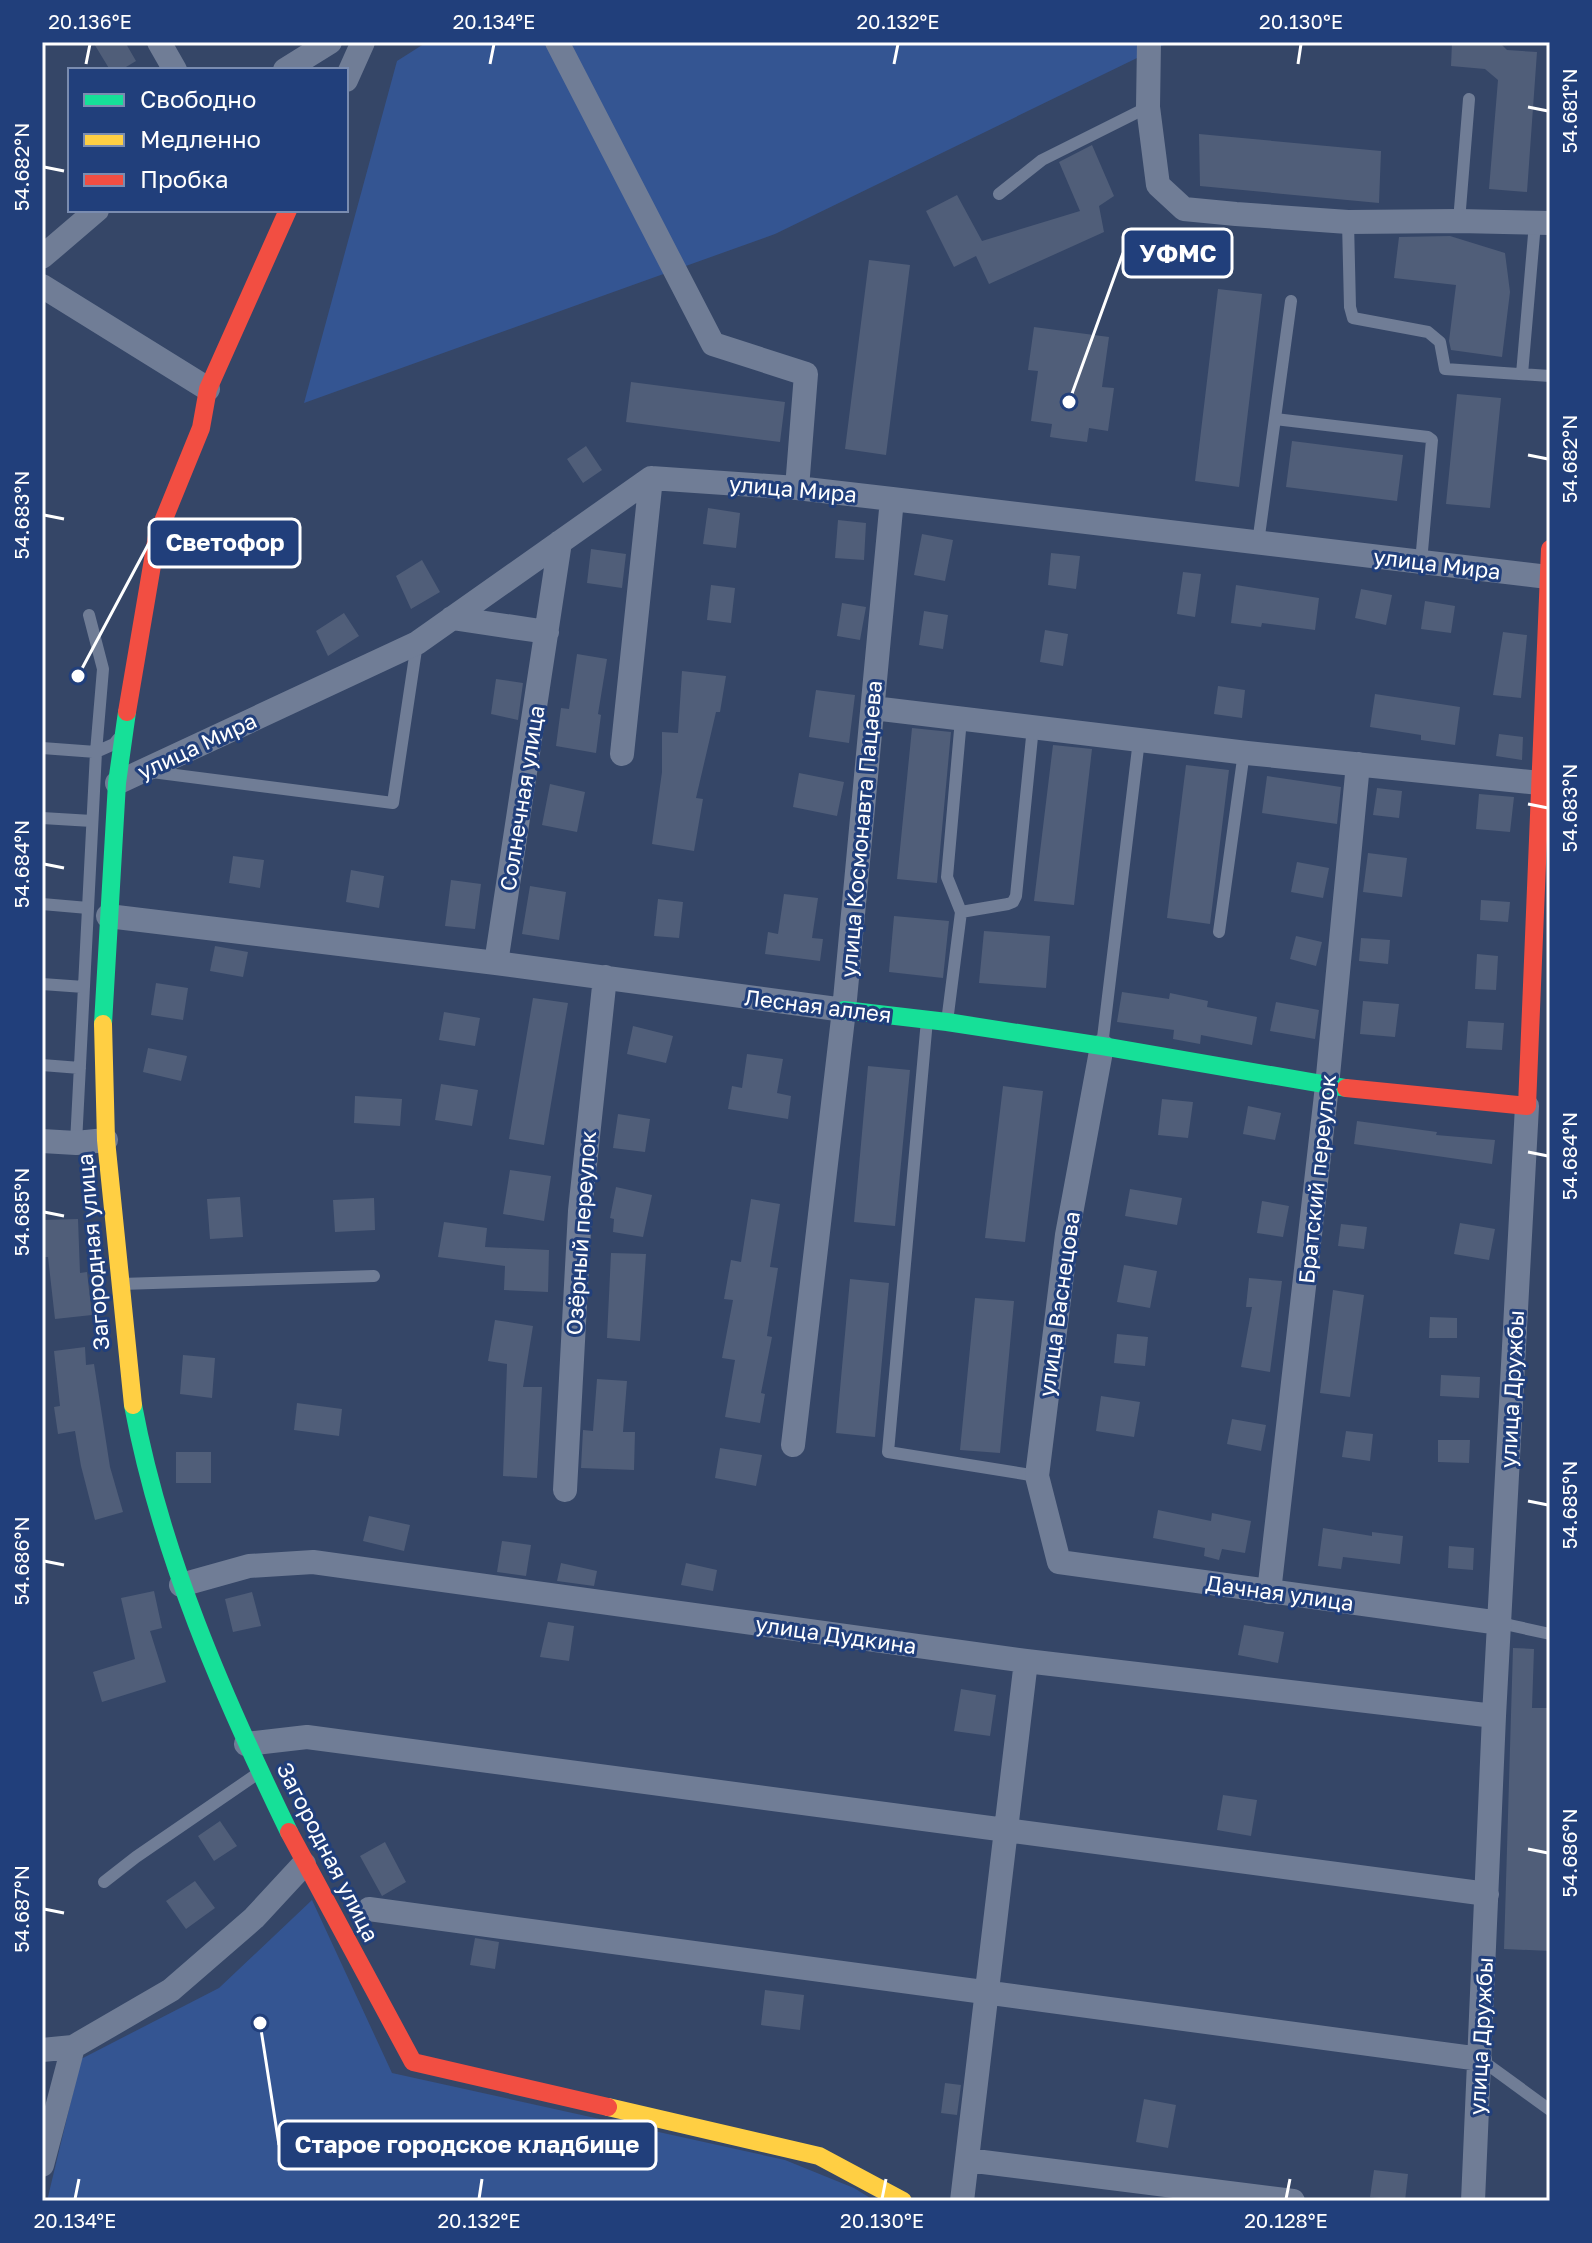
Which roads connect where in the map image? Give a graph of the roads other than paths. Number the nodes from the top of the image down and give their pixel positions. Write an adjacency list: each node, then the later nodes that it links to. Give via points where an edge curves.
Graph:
1 (159, 42): 6 (street)
2 (330, 42): 7 (street)
3 (363, 42): 8 (street)
4 (557, 42): 25 (street, via 713,344 806,374)
5 (1149, 42): 10 (street)
6 (174, 68)
7 (288, 68)
8 (348, 76)
9 (1469, 99): 14 (lane)
10 (1148, 107): 11 (lane, via 1042,160); 15 (street, via 1158,185 1184,209)
11 (999, 194)
12 (95, 212): 17 (street)
13 (287, 212): 22 (street, Загородная улица)
14 (1459, 221): 15 (street); 16 (street)
15 (1348, 222): 20 (lane, via 1353,318 1428,332 1440,342 1445,369)
16 (1543, 223): 20 (lane)
17 (42, 257)
18 (42, 286): 22 (street)
19 (1291, 301): 23 (lane)
20 (1522, 374): 21 (lane)
21 (1550, 376)
22 (208, 389): 39 (street, Загородная улица, via 201,428 157,536)
23 (1275, 419): 28 (lane); 30 (lane, via 1432,440)
24 (651, 478): 25 (street, улица Мира); 27 (street, улица Мира); 44 (street)
25 (797, 488): 26 (street, улица Мира)
26 (892, 499): 28 (street, улица Мира); 36 (street, улица Космонавта Пацаева)
27 (560, 542): 33 (street, улица Мира); 34 (street, Солнечная улица)
28 (1258, 543): 30 (street, улица Мира)
29 (1550, 549): 31 (street, улица Дружбы)
30 (1421, 562): 31 (street, улица Мира)
31 (1548, 577): 48 (street, улица Дружбы)
32 (89, 615): 42 (lane, via 103,669)
33 (452, 618): 34 (street); 35 (street, улица Мира)
34 (547, 632): 56 (street, Солнечная улица)
35 (417, 643): 46 (street, улица Мира); 46 (lane, via 393,803)
36 (873, 708): 37 (street); 60 (street, улица Космонавта Пацаева)
37 (961, 719): 38 (street); 54 (lane, via 947,877)
38 (1033, 727): 40 (street); 54 (lane, via 1016,896 1008,904)
39 (123, 733): 42 (lane); 47 (street, Загородная улица)
40 (1139, 740): 43 (street); 63 (lane)
41 (42, 748): 42 (lane)
42 (96, 752): 50 (lane)
43 (1244, 752): 45 (street); 55 (lane)
44 (622, 754)
45 (1358, 764): 48 (street); 66 (street, Братский переулок)
46 (144, 771): 47 (street, улица Мира)
47 (117, 783): 53 (street, Загородная улица)
48 (1540, 783): 51 (street, улица Дружбы)
49 (42, 818): 50 (lane)
50 (92, 821): 53 (lane)
51 (1543, 887): 67 (street, улица Дружбы, via 1534,1072)
52 (42, 904): 53 (lane)
53 (98, 912): 56 (street, Лесная аллея); 59 (lane); 68 (street, Загородная улица)
54 (961, 912): 62 (lane)
55 (1219, 932)
56 (496, 963): 57 (street, Лесная аллея)
57 (605, 977): 60 (street, Лесная аллея); 75 (street, Озёрный переулок, via 580,1211)
58 (42, 984): 59 (lane)
59 (84, 987): 65 (lane)
60 (844, 1010): 61 (street, Лесная аллея); 73 (street, улица Космонавта Пацаева)
61 (927, 1020): 62 (street, Лесная аллея); 74 (lane, via 888,1452)
62 (947, 1022): 63 (street, Лесная аллея)
63 (1102, 1046): 66 (street, Лесная аллея); 74 (street, улица Васнецова, via 1067,1235)
64 (42, 1065): 65 (lane)
65 (80, 1068): 70 (lane)
66 (1327, 1086): 67 (street, Лесная аллея); 78 (street, Братский переулок)
67 (1527, 1106): 79 (street, улица Дружбы)
68 (106, 1140): 70 (street); 72 (street, Загородная улица)
69 (42, 1141): 70 (street)
70 (76, 1143)
71 (374, 1276): 72 (lane)
72 (120, 1284): 77 (street, Загородная улица, via 141,1447)
73 (793, 1445)
74 (1037, 1476): 76 (street, улица Васнецова)
75 (565, 1490)
76 (1059, 1562): 78 (street, Дачная улица)
77 (181, 1585): 81 (street, улица Дудкина, via 249,1566 313,1562); 83 (street, Загородная улица)
78 (1269, 1592): 79 (street, Дачная улица)
79 (1500, 1623): 80 (lane); 82 (street, улица Дружбы)
80 (1550, 1634)
81 (1026, 1661): 82 (street, улица Дудкина); 85 (street)
82 (1494, 1716): 88 (street, улица Дружбы)
83 (246, 1744): 84 (street, Загородная улица); 85 (street, via 307,1737)
84 (260, 1772): 86 (street, Загородная улица); 87 (lane)
85 (1006, 1831): 88 (street); 90 (street)
86 (304, 1864): 91 (street, via 254,1918 171,1990); 97 (street, Загородная улица, via 413,2062 819,2156)
87 (104, 1882)
88 (1487, 1894): 93 (street, улица Дружбы)
89 (369, 1909): 90 (street)
90 (987, 1994): 93 (street); 95 (street)
91 (73, 2047): 92 (street); 96 (street)
92 (42, 2050)
93 (1480, 2059): 94 (lane); 100 (street, улица Дружбы)
94 (1550, 2110)
95 (967, 2160): 98 (street); 99 (street)
96 (42, 2165)
97 (903, 2201)
98 (962, 2201)
99 (1293, 2201)
100 (1473, 2201)

